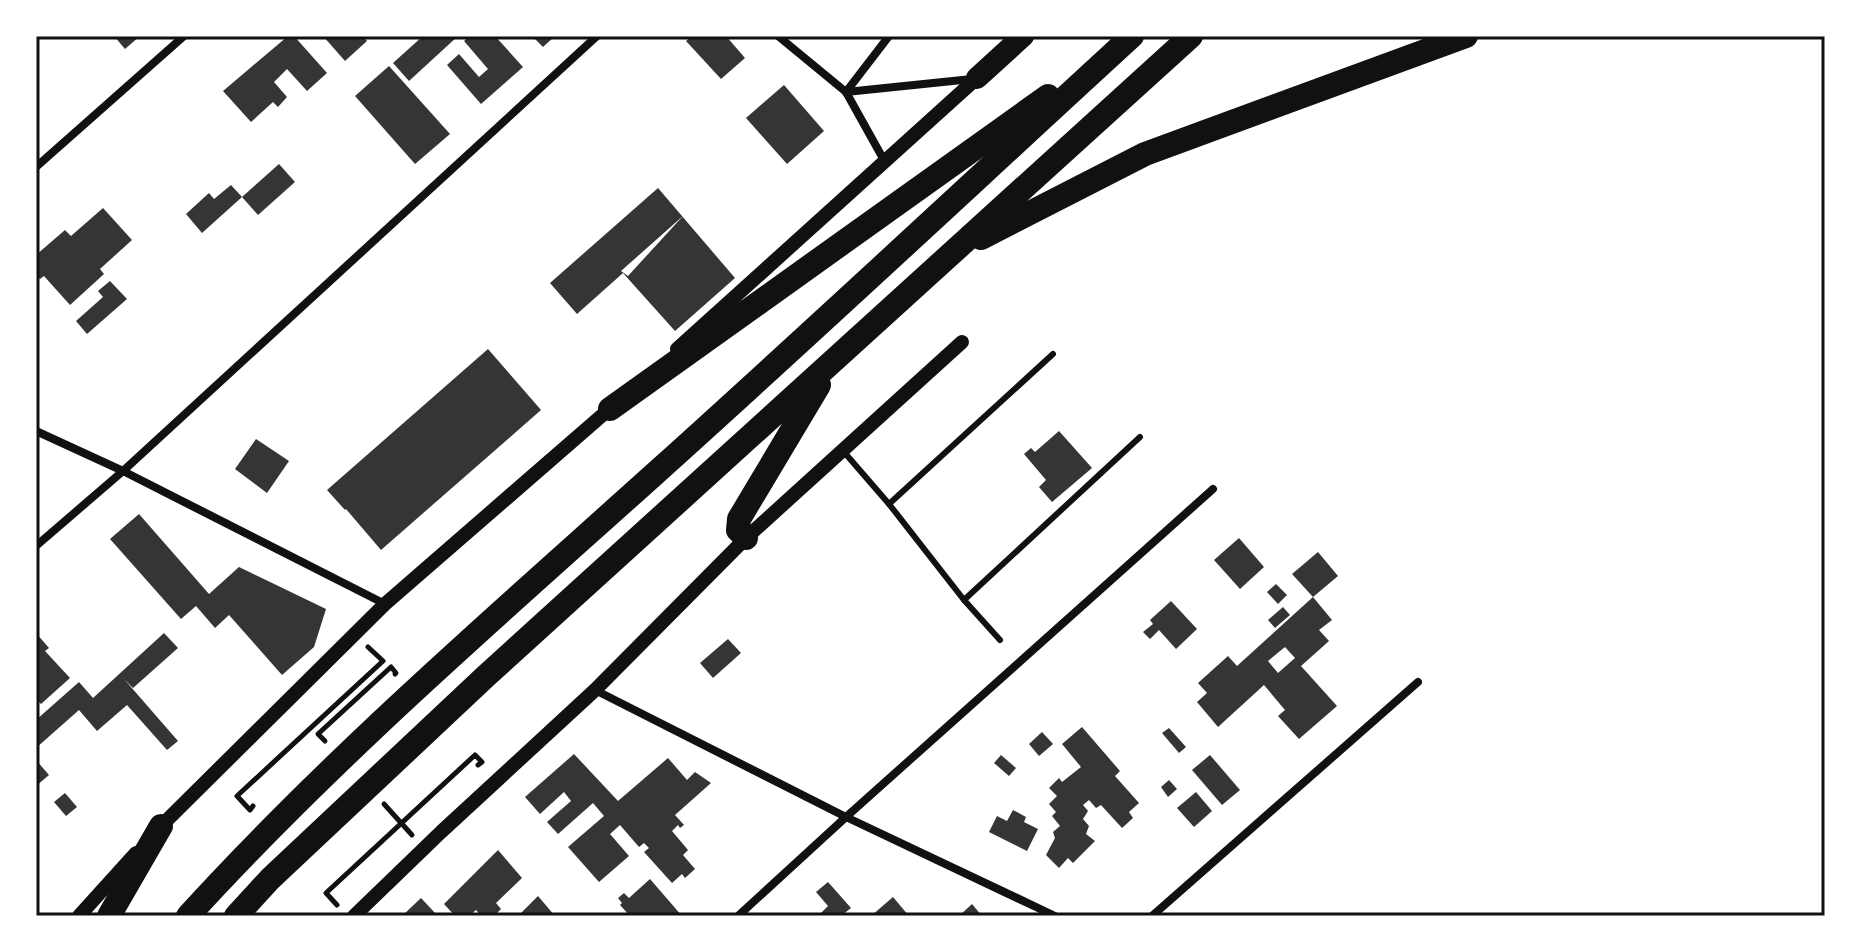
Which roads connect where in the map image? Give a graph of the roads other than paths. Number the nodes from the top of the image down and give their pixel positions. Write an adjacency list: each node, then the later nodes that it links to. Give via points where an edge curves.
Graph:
1 (184, 36): 12 (street)
2 (597, 36): 21 (street)
3 (778, 36): 10 (street)
4 (889, 36): 10 (street)
5 (1023, 36): 9 (highway)
6 (1132, 36): 17 (highway); 36 (highway, via 352,749)
7 (1191, 36): 13 (highway)
8 (1466, 36): 13 (highway, via 1145,154)
9 (977, 78): 10 (street); 11 (street)
10 (846, 92): 11 (street)
11 (885, 162): 17 (street)
12 (36, 167)
13 (953, 251): 16 (highway)
14 (962, 342): 20 (street)
15 (1053, 354): 23 (lane)
16 (833, 362): 24 (highway, via 739,519 738,530); 37 (highway, via 486,676)
17 (610, 409): 27 (street)
18 (36, 431): 21 (street)
19 (1140, 437): 26 (lane)
20 (842, 450): 23 (lane); 24 (street)
21 (123, 471): 25 (street); 27 (street)
22 (1213, 489): 31 (street)
23 (889, 504): 26 (lane)
24 (746, 538): 30 (street)
25 (36, 546)
26 (964, 600): 28 (lane)
27 (385, 604): 32 (street)
28 (1000, 640)
29 (1418, 682): 40 (street)
30 (595, 690): 31 (street); 33 (street)
31 (846, 817): 38 (street); 39 (street)
32 (161, 826): 34 (street); 35 (highway)
33 (347, 912)
34 (79, 916)
35 (109, 916)
36 (188, 916)
37 (236, 916)
38 (738, 916)
39 (1055, 916)
40 (1152, 916)

